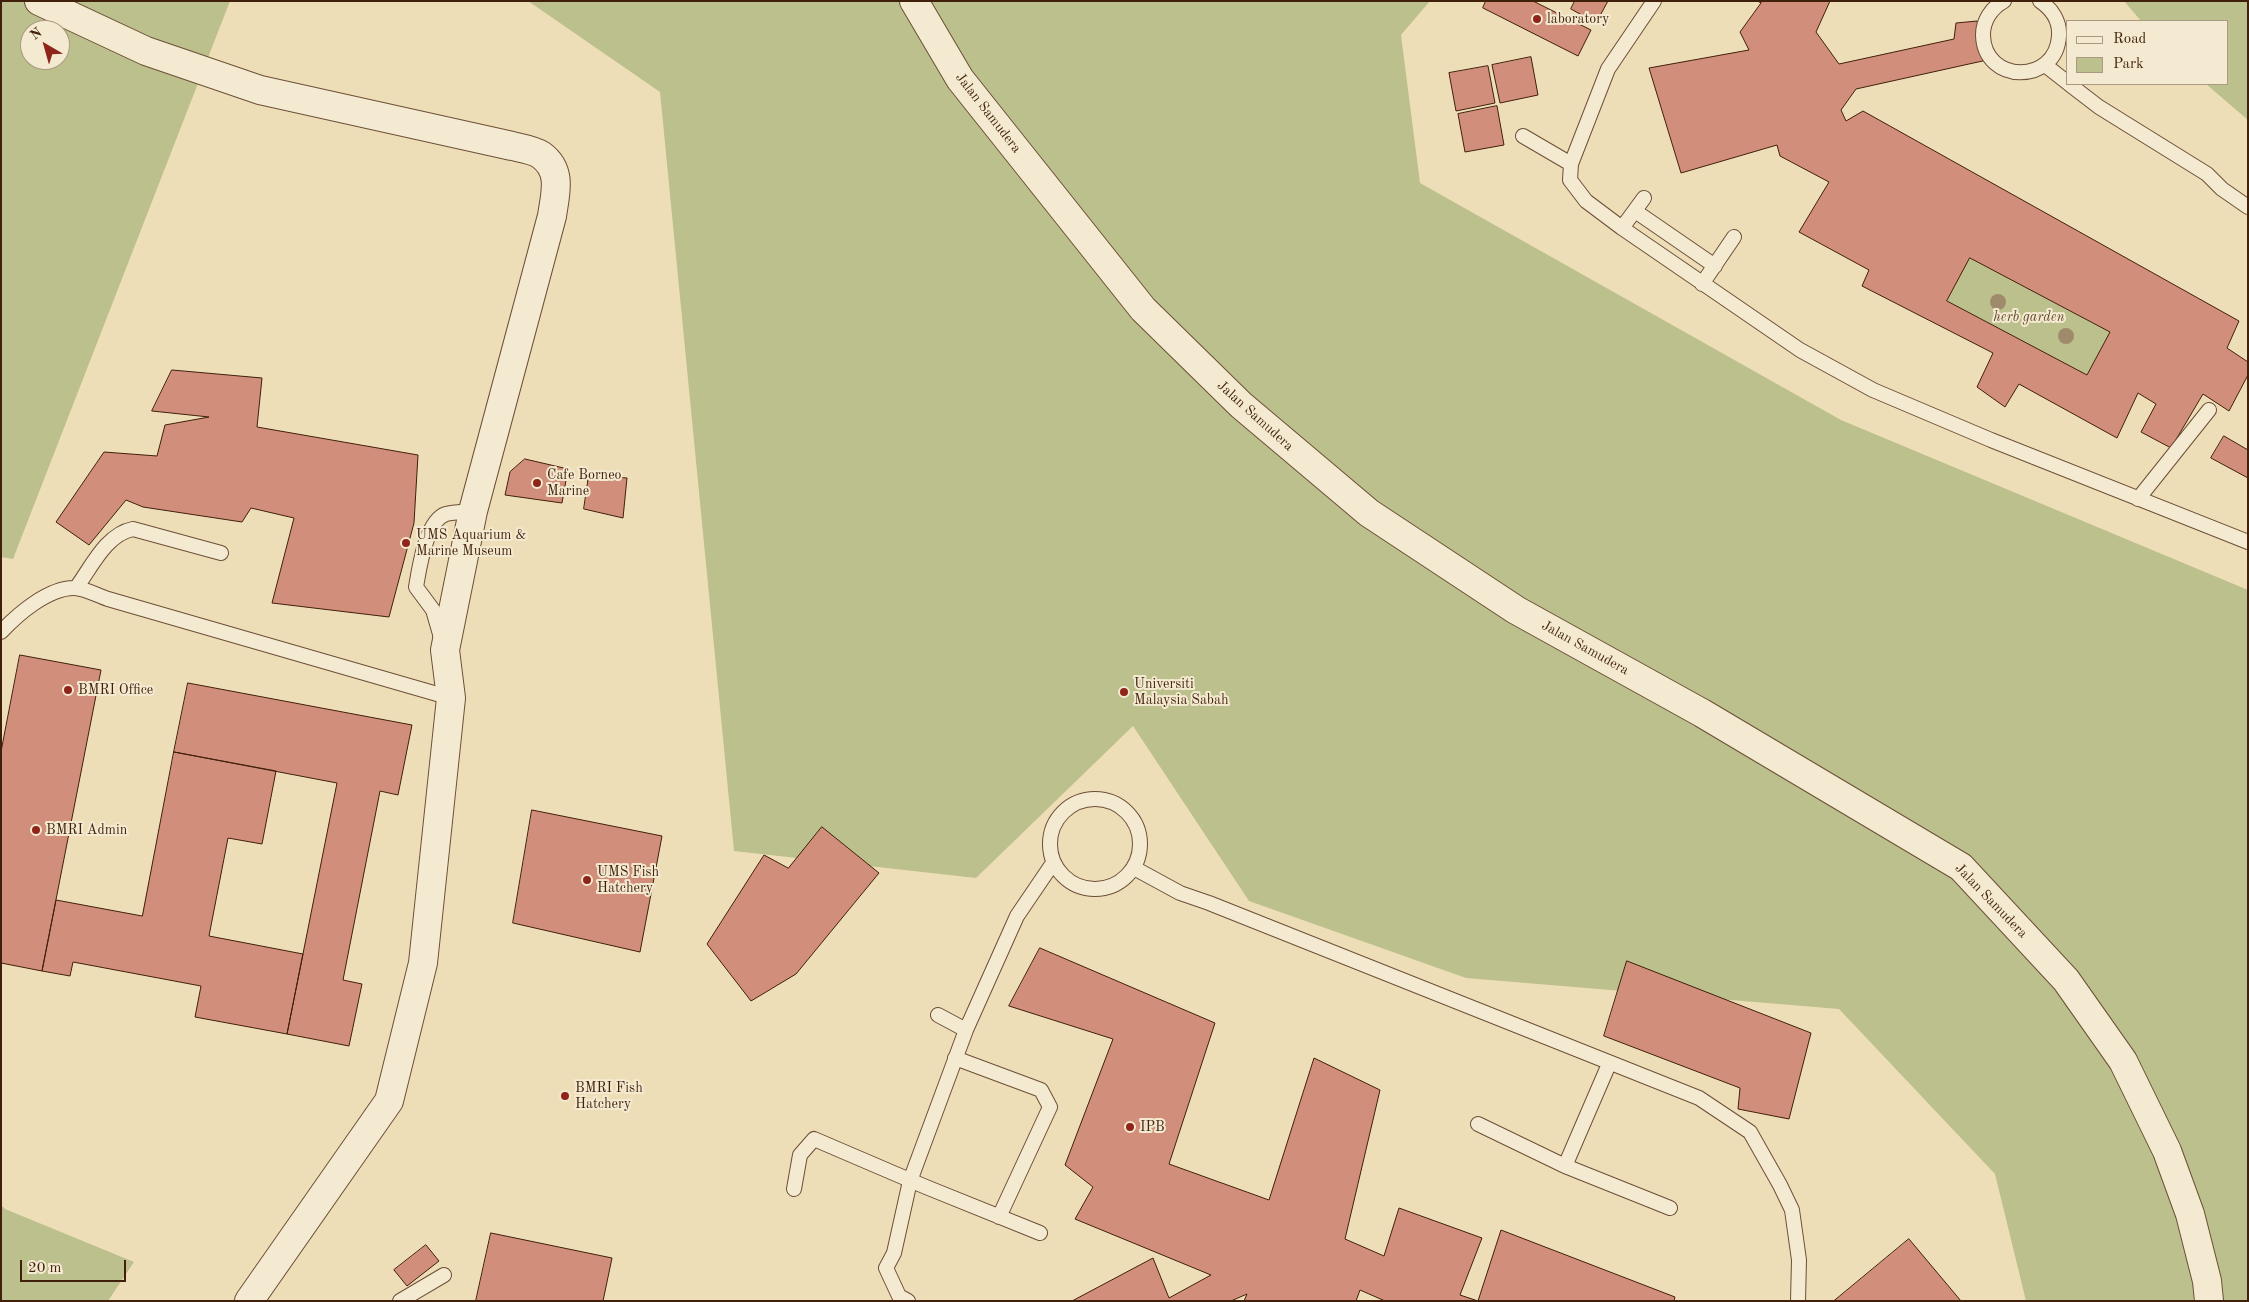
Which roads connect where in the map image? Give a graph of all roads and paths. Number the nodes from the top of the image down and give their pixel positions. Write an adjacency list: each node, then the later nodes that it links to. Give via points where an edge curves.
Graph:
1 (39, 1): 20 (street, via 146,51 260,90 512,146 541,154 552,166 557,178 552,216)
2 (914, 1): 45 (street, Jalan Samudera, via 960,79 1143,309 1241,405 1369,514 1516,610 1702,713 1961,867 2066,980 2123,1061 2168,1151 2190,1214)
3 (1654, 1): 10 (lane, via 1608,69)
4 (2004, 1): 6 (lane, via 1989,14 1983,27 1987,53 1995,64 2013,72 2033,72)
5 (2040, 1): 6 (lane, via 2056,17 2060,30 2054,56)
6 (2045, 65): 7 (lane)
7 (2066, 81)
8 (2071, 85): 12 (lane, via 2099,107 2207,174)
9 (1523, 136): 10 (lane)
10 (1571, 164): 14 (lane, via 1570,180 1577,192)
11 (1644, 198): 13 (lane)
12 (2248, 207)
13 (1635, 211): 14 (lane); 16 (lane)
14 (1622, 228): 17 (lane)
15 (1734, 237): 16 (lane)
16 (1715, 266): 17 (lane)
17 (1702, 284): 19 (lane, via 1800,350 1873,390)
18 (2209, 410): 19 (lane)
19 (2138, 499): 21 (lane)
20 (473, 511): 25 (street); 25 (lane, via 444,515 431,528 416,587 433,610)
21 (2248, 542)
22 (221, 553): 23 (lane, via 132,529 123,531 111,540)
23 (76, 588): 24 (lane, via 62,589 19,613); 26 (lane)
24 (1, 632)
25 (444, 650): 26 (street)
26 (451, 698): 41 (street, via 423,962 389,1100)
27 (1053, 863): 28 (lane, via 1065,878 1082,888 1102,889 1120,881); 28 (lane, via 1050,836 1062,812 1085,799 1111,800 1132,817 1140,842); 30 (lane, via 1017,916)
28 (1134, 868): 32 (lane, via 1180,893)
29 (938, 1015): 30 (lane)
30 (966, 1030): 31 (lane)
31 (955, 1058): 35 (lane); 38 (lane, via 1041,1090 1050,1107)
32 (1609, 1064): 34 (lane); 44 (lane, via 1699,1098 1750,1132 1792,1210 1799,1260)
33 (1478, 1124): 34 (lane)
34 (1565, 1166): 37 (lane)
35 (910, 1181): 36 (lane, via 814,1139 800,1155); 38 (lane); 43 (lane, via 894,1252 886,1268 899,1296)
36 (794, 1189)
37 (1670, 1208)
38 (999, 1217): 39 (lane)
39 (1040, 1233)
40 (444, 1274): 42 (lane)
41 (249, 1301)
42 (400, 1301)
43 (908, 1301)
44 (1798, 1301)
45 (2209, 1301)

